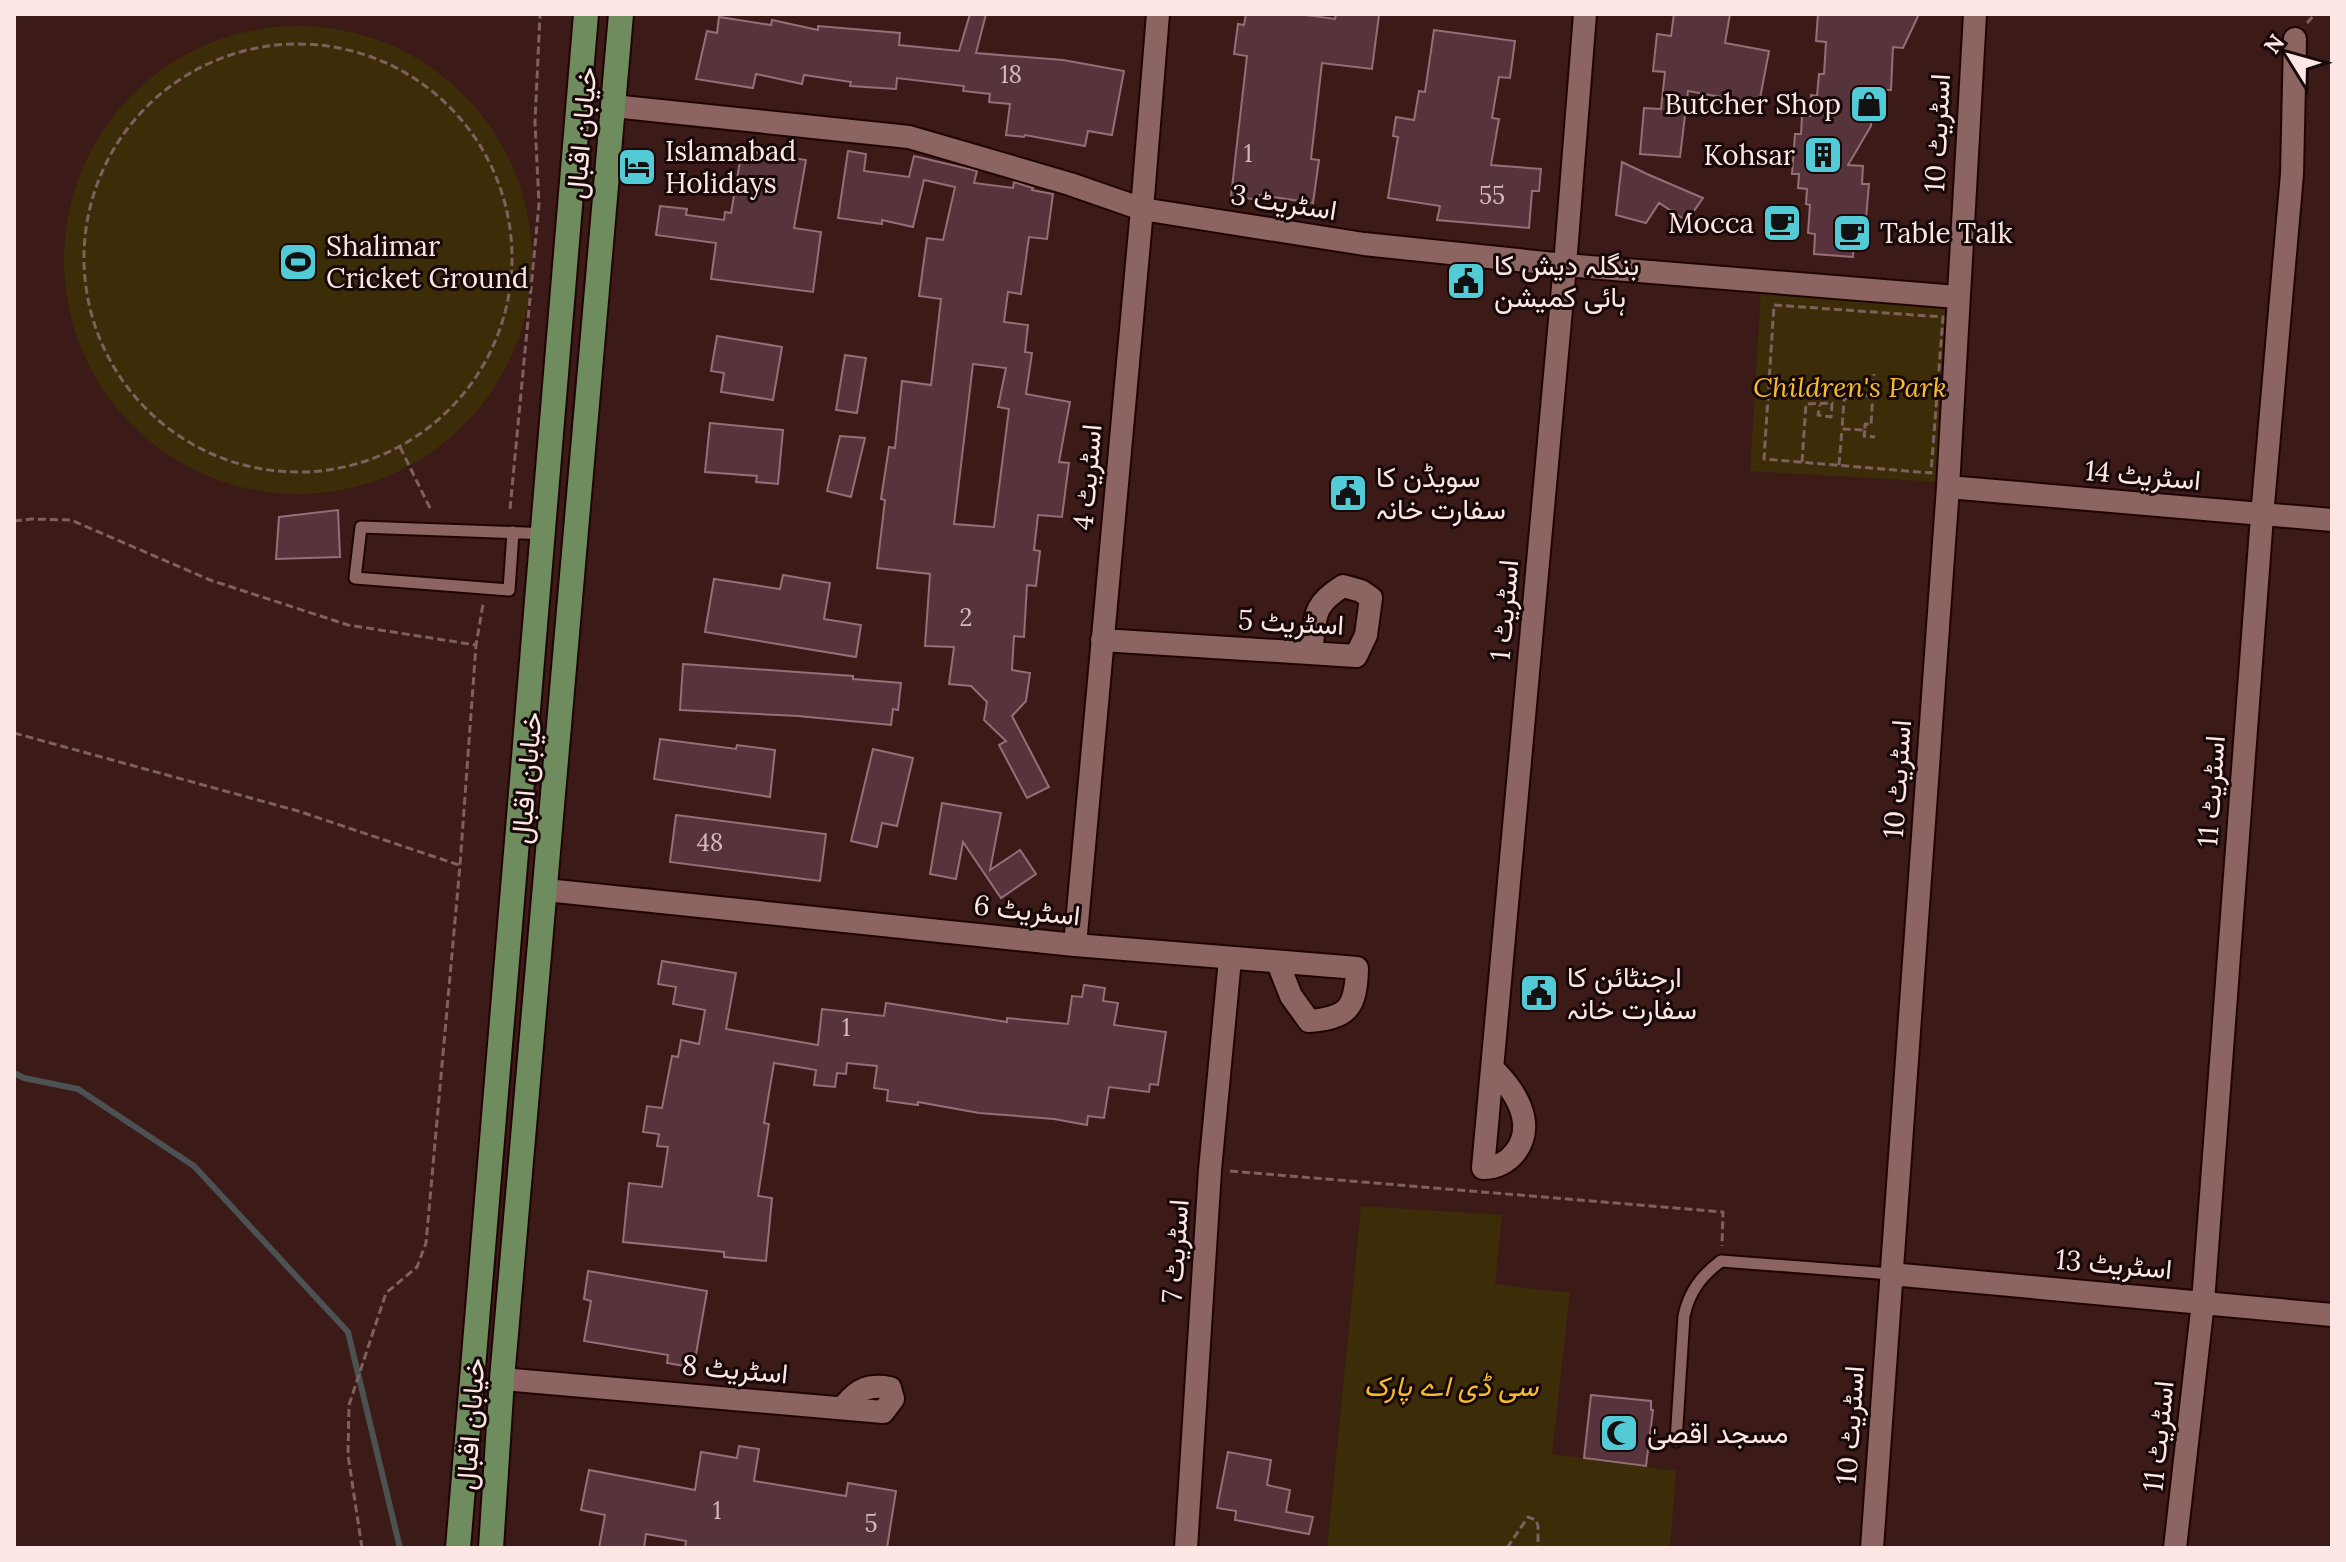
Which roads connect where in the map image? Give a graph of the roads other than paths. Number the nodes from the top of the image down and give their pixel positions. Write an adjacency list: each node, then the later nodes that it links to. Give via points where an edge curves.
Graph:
1 (586, 14): 12 (main road, خیابان اقبال)
2 (621, 14): 7 (main road, خیابان اقبال)
3 (1158, 14): 8 (street, اسٹریٹ 4)
4 (1585, 14): 9 (street, اسٹریٹ 1)
5 (1975, 14): 10 (street, اسٹریٹ 10)
6 (2295, 39): 14 (street, اسٹریٹ 11, via 2292,174)
7 (613, 106): 8 (street, اسٹریٹ 3, via 909,137); 13 (main road, خیابان اقبال)
8 (1142, 209): 9 (street, اسٹریٹ 3, via 1364,244); 18 (street, اسٹریٹ 4)
9 (1565, 265): 10 (street, اسٹریٹ 3); 24 (street, اسٹریٹ 1)
10 (1957, 297): 11 (street, اسٹریٹ 10)
11 (1948, 487): 14 (street, اسٹریٹ 14); 25 (street, اسٹریٹ 10)
12 (543, 509): 13 (main road); 17 (main road, خیابان اقبال)
13 (578, 512): 20 (main road, خیابان اقبال)
14 (2262, 516): 15 (street, اسٹریٹ 14); 26 (street, اسٹریٹ 11)
15 (2332, 520)
16 (513, 532): 16 (lane, via 361,527 355,578 509,590); 17 (lane)
17 (541, 534): 31 (main road, خیابان اقبال)
18 (1102, 640): 19 (street, اسٹریٹ 5, via 1356,656 1366,635 1371,598 1343,586 1326,597 1317,610); 21 (street, اسٹریٹ 4)
19 (1311, 651)
20 (546, 890): 21 (street, اسٹریٹ 6); 28 (main road, خیابان اقبال)
21 (1075, 945): 22 (street, اسٹریٹ 6)
22 (1230, 959): 23 (street, اسٹریٹ 6, via 1357,968 1349,1009 1333,1019 1309,1021); 33 (street, اسٹریٹ 7, via 1210,1170)
23 (1280, 968)
24 (1492, 1068)
25 (1891, 1274): 26 (street, اسٹریٹ 13); 30 (lane, via 1721,1261 1706,1272 1687,1299); 34 (street, اسٹریٹ 10)
26 (2203, 1302): 27 (street, اسٹریٹ 13); 35 (street, اسٹریٹ 11)
27 (2332, 1315)
28 (502, 1379): 29 (street, اسٹریٹ 8, via 883,1412 893,1399 890,1388 875,1385 856,1391); 32 (main road, خیابان اقبال)
29 (845, 1405)
30 (1676, 1441)
31 (458, 1548)
32 (491, 1548)
33 (1186, 1548)
34 (1872, 1548)
35 (2175, 1548)

